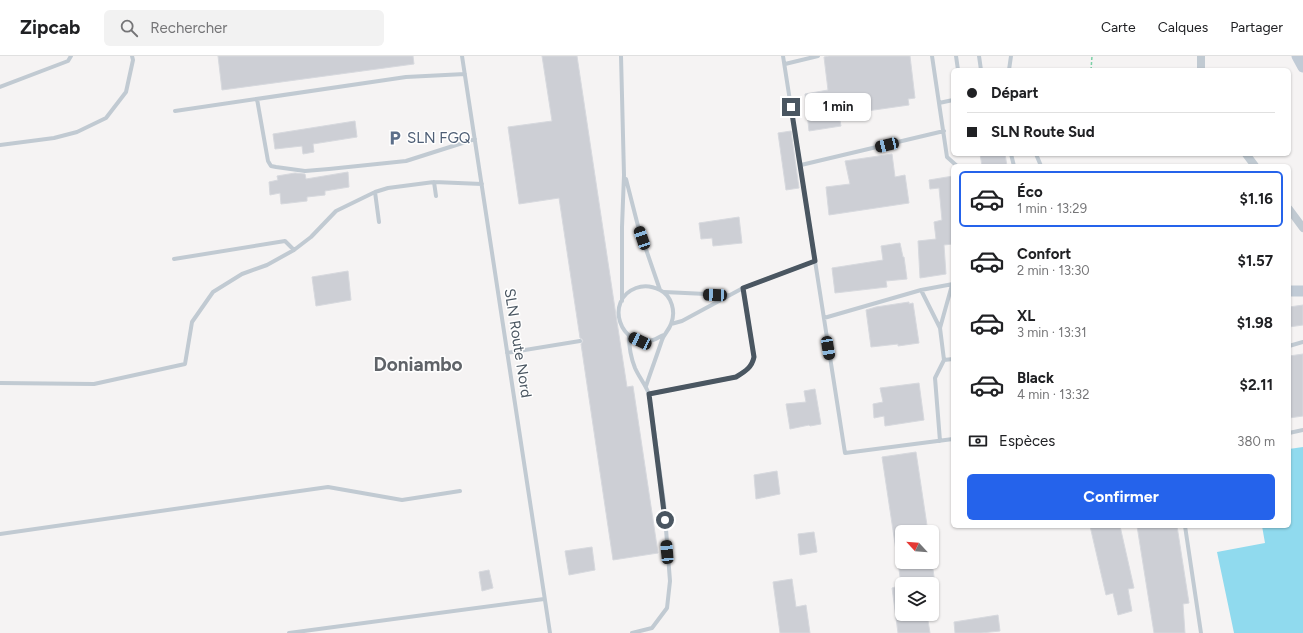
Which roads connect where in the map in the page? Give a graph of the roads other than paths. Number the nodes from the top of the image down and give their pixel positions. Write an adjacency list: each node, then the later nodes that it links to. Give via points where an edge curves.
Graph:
1 (71, 56): 20 (lane, via 68,61)
2 (132, 56): 27 (lane, via 126,92 106,118 77,132 54,138)
3 (462, 56): 19 (lane, SLN Route Nord)
4 (621, 56): 30 (lane)
5 (783, 56): 13 (lane)
6 (818, 56): 13 (lane)
7 (932, 56): 23 (lane)
8 (956, 56): 15 (lane)
9 (979, 56): 16 (lane)
10 (1011, 56): 17 (lane)
11 (1201, 56): 18 (street)
12 (1297, 56): 14 (street)
13 (785, 64): 29 (lane)
14 (1303, 67)
15 (958, 68)
16 (981, 68)
17 (1009, 68)
18 (1201, 68)
19 (465, 74): 21 (lane, via 406,77); 26 (lane, SLN Route Nord)
20 (0, 86)
21 (257, 99): 24 (lane); 26 (lane, via 268,161 276,168 305,171 406,160)
22 (951, 100): 23 (lane)
23 (939, 103): 25 (lane)
24 (175, 112)
25 (944, 131): 28 (lane, via 947,157); 29 (lane)
26 (475, 139): 32 (lane, SLN Route Nord)
27 (0, 145)
28 (955, 164)
29 (801, 165): 40 (lane)
30 (624, 175): 44 (lane, via 638,226); 49 (lane)
31 (434, 182): 32 (lane); 33 (lane); 34 (lane)
32 (482, 184): 60 (lane, SLN Route Nord)
33 (375, 192): 36 (lane); 38 (lane, via 336,211 311,237)
34 (436, 196)
35 (1291, 212): 37 (street)
36 (379, 222)
37 (1303, 228)
38 (294, 250): 39 (lane, via 285,240); 63 (lane, via 268,265 242,274 213,292 192,322 184,364 94,384)
39 (174, 259)
40 (815, 261): 42 (lane); 50 (lane)
41 (951, 285): 43 (lane)
42 (743, 288): 48 (lane); 65 (lane, via 754,357 746,371 736,377)
43 (921, 290): 50 (lane); 52 (lane)
44 (662, 291): 48 (lane); 49 (lane, via 652,287 639,288 627,294); 51 (lane, via 672,304)
45 (1291, 291): 46 (street)
46 (1303, 291)
47 (951, 292): 52 (lane)
48 (727, 295): 51 (lane, via 682,321)
49 (622, 301): 53 (lane, via 619,315)
50 (824, 318): 69 (lane, via 845,453)
51 (671, 324): 55 (lane)
52 (940, 328): 62 (lane)
53 (623, 329): 54 (lane); 56 (lane)
54 (619, 333)
55 (664, 335): 56 (lane, via 653,340 640,341); 64 (lane)
56 (629, 336): 64 (lane, via 635,367)
57 (580, 341): 60 (lane)
58 (1303, 342): 59 (lane)
59 (1291, 345)
60 (507, 352): 73 (lane, SLN Route Nord)
61 (951, 359): 62 (lane)
62 (944, 360): 69 (lane, via 935,378)
63 (0, 383)
64 (646, 386): 65 (lane)
65 (649, 394): 76 (lane, via 664,503 670,581 667,608 652,628)
66 (1303, 430): 67 (lane)
67 (1291, 433)
68 (951, 439): 69 (lane)
69 (940, 441)
70 (460, 492): 72 (lane, via 402,500 328,487)
71 (1186, 528): 77 (lane)
72 (0, 534)
73 (544, 599): 74 (lane); 75 (lane, SLN Route Nord)
74 (289, 633)
75 (550, 633)
76 (632, 633)
77 (1201, 633)

